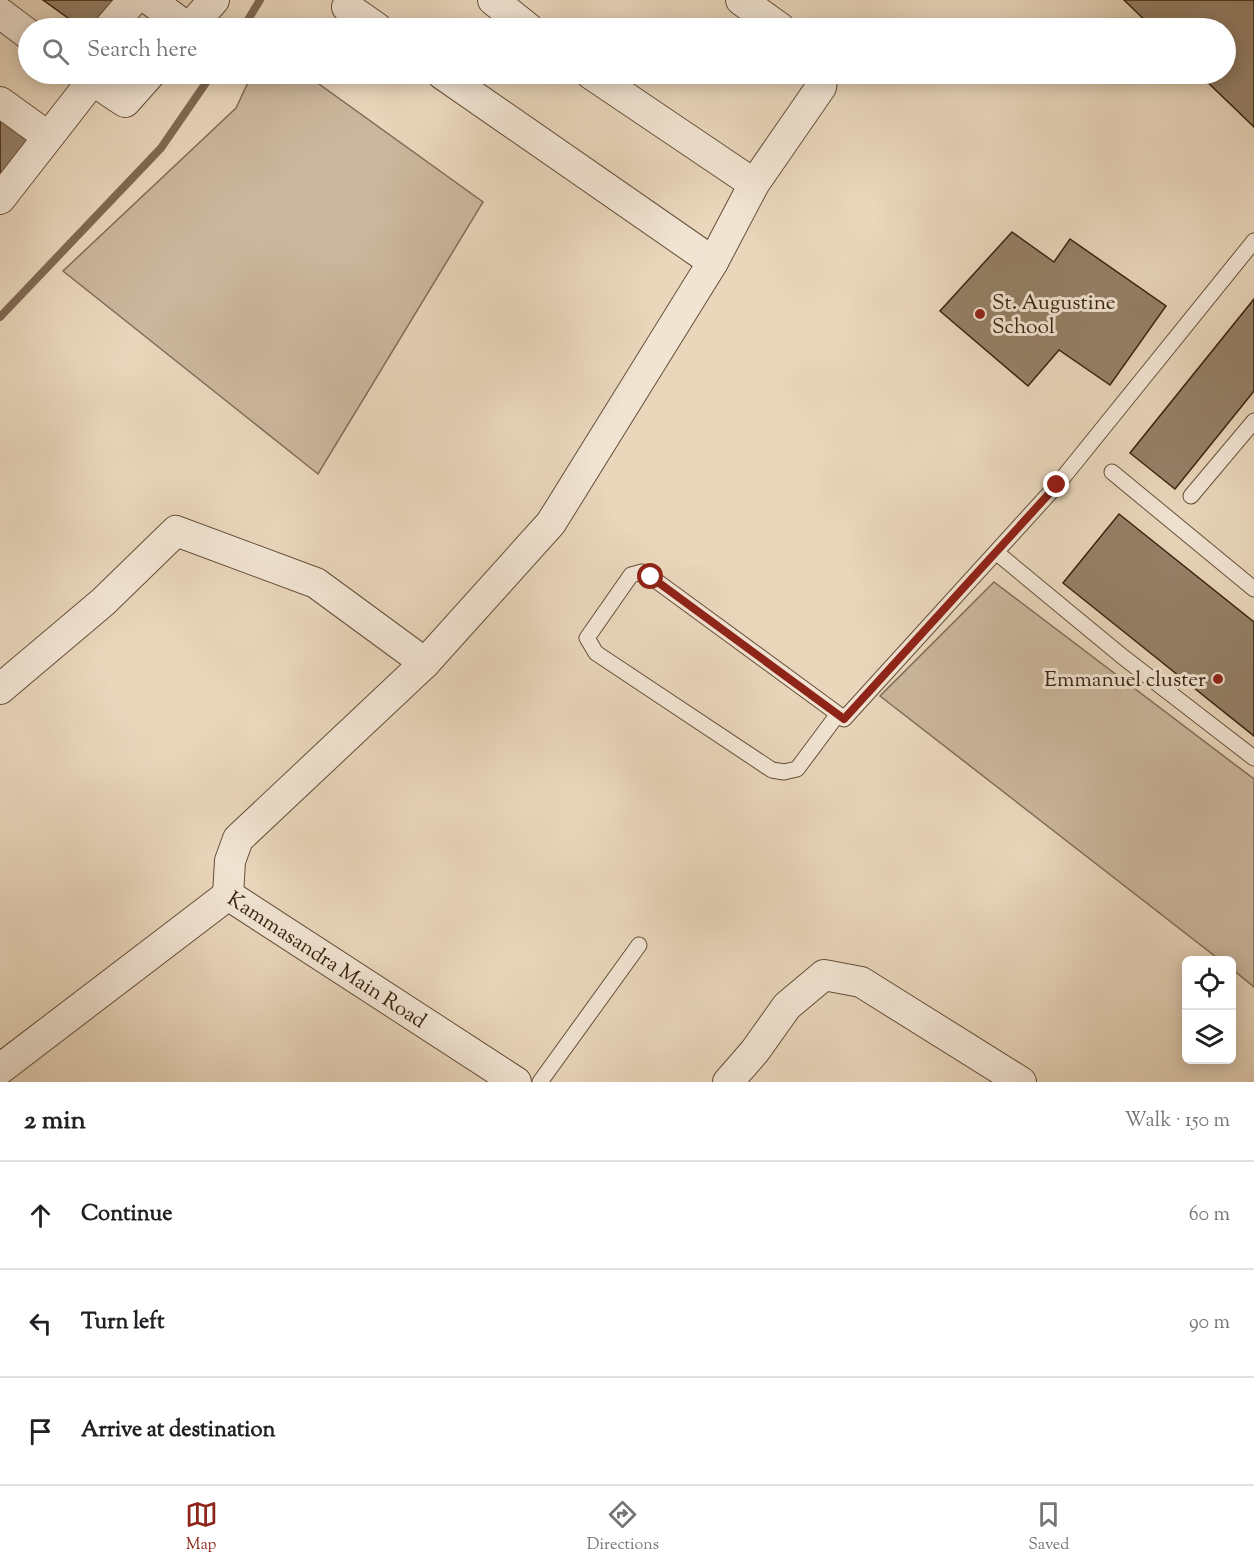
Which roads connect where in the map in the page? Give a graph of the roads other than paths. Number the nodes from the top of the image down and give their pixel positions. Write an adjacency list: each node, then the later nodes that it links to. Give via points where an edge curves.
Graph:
1 (133, 0): 8 (street)
2 (150, 0): 9 (street)
3 (214, 0): 10 (street)
4 (493, 0): 12 (street)
5 (741, 0): 13 (street)
6 (347, 7): 11 (street)
7 (0, 13): 14 (street)
8 (118, 18)
9 (174, 18)
10 (197, 18)
11 (363, 18)
12 (516, 18)
13 (766, 18)
14 (18, 26)
15 (83, 84): 22 (street)
16 (98, 84): 17 (street, via 125,102)
17 (141, 84)
18 (456, 84): 26 (street)
19 (606, 84): 23 (street)
20 (821, 84): 23 (street)
21 (0, 102): 22 (street)
22 (47, 136): 24 (street)
23 (754, 184): 26 (street)
24 (0, 199)
25 (1254, 241): 30 (lane, via 1057,485)
26 (713, 262): 32 (street, via 551,524)
27 (1254, 421): 29 (lane)
28 (1112, 472): 31 (lane)
29 (1191, 496)
30 (996, 554): 34 (lane, via 844,719); 35 (lane)
31 (1254, 589)
32 (425, 663): 33 (street, via 316,583 176,531 103,602); 36 (street, via 238,839 230,861)
33 (0, 689)
34 (838, 714): 34 (lane, via 642,572 631,575 587,638 596,653 772,770 796,769)
35 (1254, 758)
36 (228, 895): 38 (street, Kammasandra Main Road); 39 (street, Kammasandra Main Road)
37 (639, 945): 40 (lane)
38 (0, 1069)
39 (516, 1082)
40 (540, 1082)
41 (728, 1082): 42 (street, via 756,1051 787,1006 824,975 861,982)
42 (1022, 1082)

